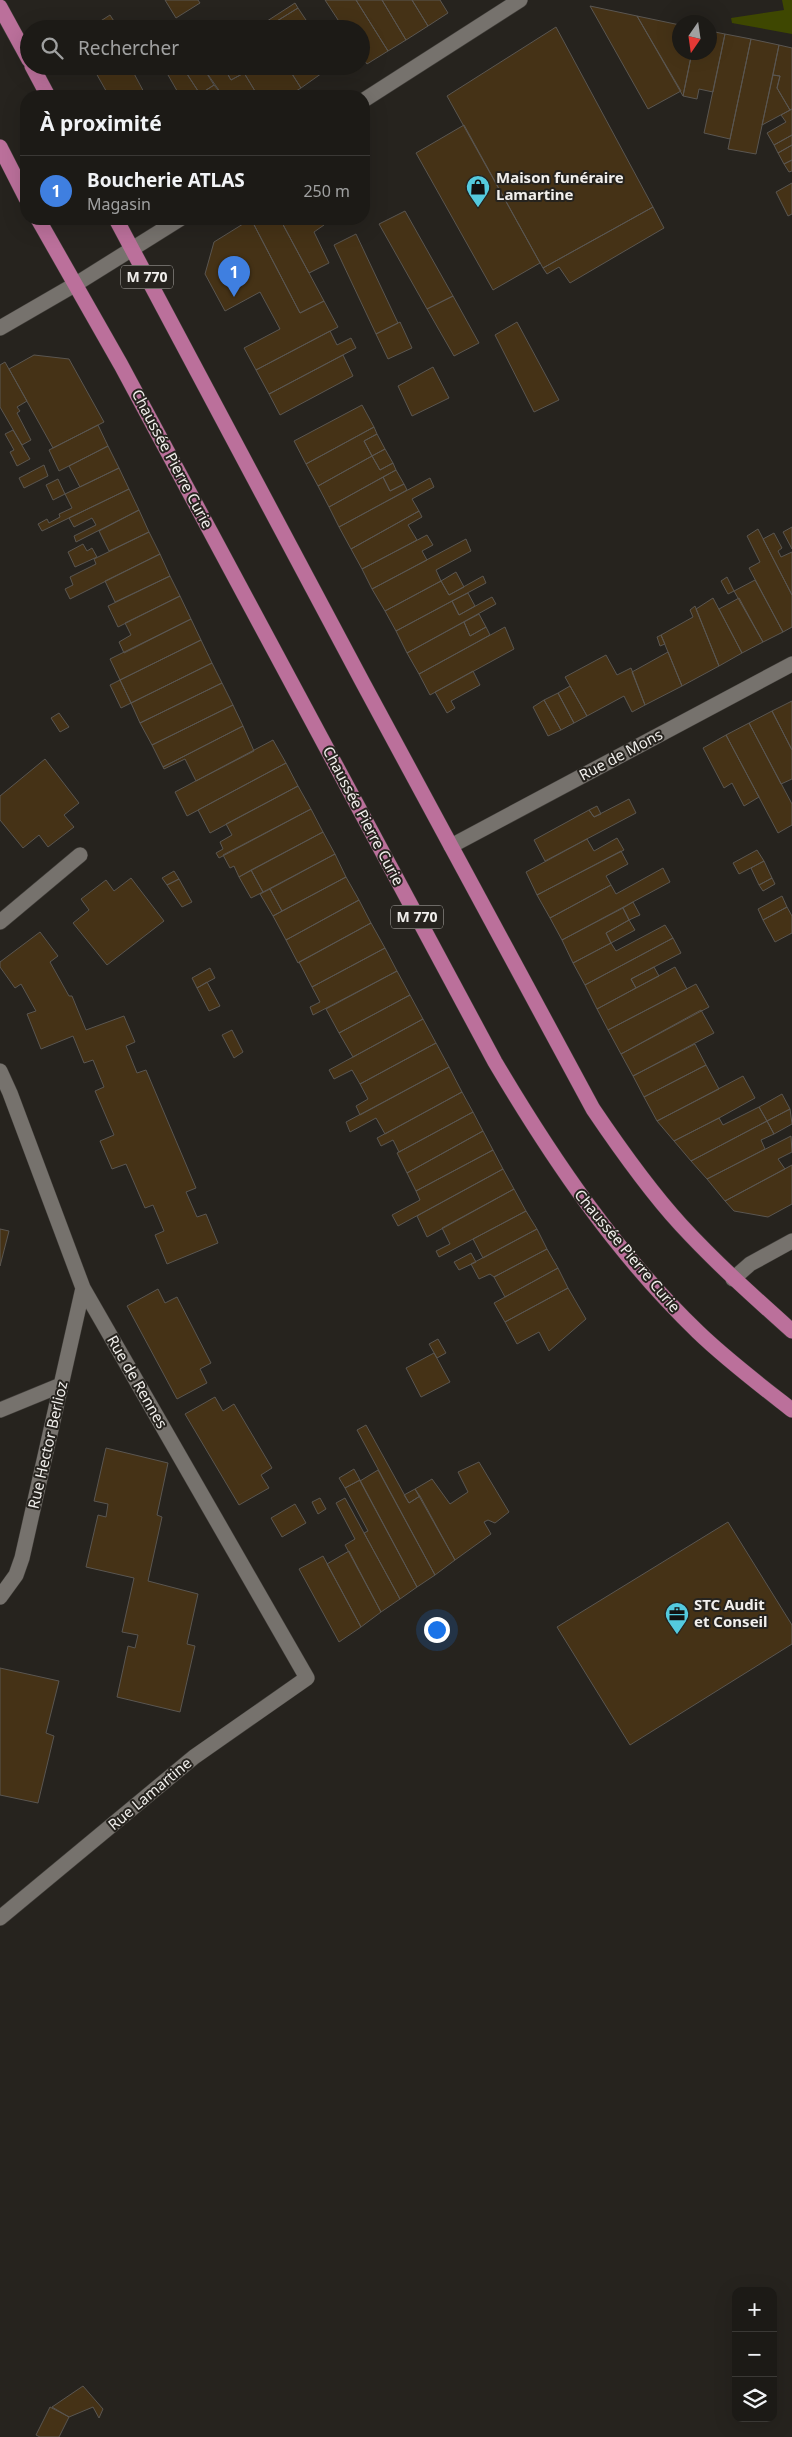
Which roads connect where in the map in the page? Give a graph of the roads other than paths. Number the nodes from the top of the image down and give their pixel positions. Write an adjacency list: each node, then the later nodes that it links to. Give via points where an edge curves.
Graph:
1 (520, 0): 6 (street)
2 (0, 7): 3 (main road)
3 (20, 44)
4 (37, 75): 5 (main road)
5 (45, 90)
6 (370, 96)
7 (0, 147): 8 (main road)
8 (20, 186)
9 (42, 225): 13 (main road, Chaussée Pierre Curie / M 770)
10 (119, 225): 12 (main road, M 770)
11 (171, 225): 12 (street)
12 (133, 249): 13 (street); 16 (main road, M 770)
13 (76, 284): 14 (street); 26 (main road, Chaussée Pierre Curie / M 770, via 495,1062 534,1128 591,1211 649,1280 698,1332)
14 (0, 328)
15 (792, 664): 16 (street, Rue de Mons)
16 (451, 846): 21 (main road, M 770, via 593,1109 624,1155 680,1224)
17 (80, 855): 18 (street)
18 (0, 922)
19 (0, 1071): 22 (street, Rue de Rennes)
20 (792, 1241): 21 (street, via 750,1264)
21 (733, 1279): 23 (main road, M 770)
22 (83, 1288): 24 (street, Rue Hector Berlioz); 28 (street, Rue de Rennes)
23 (792, 1332)
24 (61, 1385): 25 (street); 27 (street, Rue Hector Berlioz, via 22,1558 16,1575)
25 (0, 1410)
26 (792, 1410)
27 (0, 1597)
28 (307, 1678): 29 (street, Rue Lamartine, via 194,1757)
29 (0, 1918)

